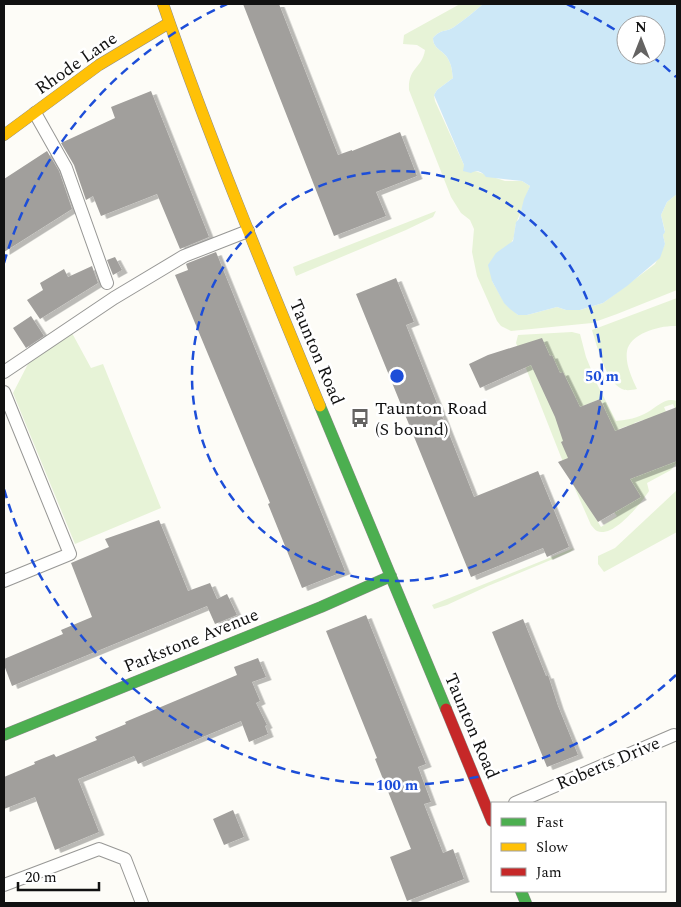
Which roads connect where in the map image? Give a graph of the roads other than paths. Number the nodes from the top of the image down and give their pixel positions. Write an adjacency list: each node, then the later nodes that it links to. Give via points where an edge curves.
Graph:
1 (163, 4): 2 (main road, Taunton Road)
2 (169, 23): 3 (main road, Rhode Lane, via 99,65); 5 (main road, Taunton Road)
3 (35, 113): 4 (main road, Rhode Lane); 6 (lane, via 66,168)
4 (4, 135)
5 (248, 231): 7 (lane, via 184,256 114,298); 9 (main road, Taunton Road)
6 (107, 282)
7 (4, 372)
8 (4, 392): 10 (lane, via 70,554)
9 (391, 576): 11 (main road, Parkstone Avenue); 14 (main road, Taunton Road)
10 (4, 581)
11 (4, 735)
12 (674, 735): 13 (lane, Roberts Drive)
13 (517, 802)
14 (491, 816)
15 (4, 885): 16 (lane, via 99,849 125,859)
16 (142, 903)

